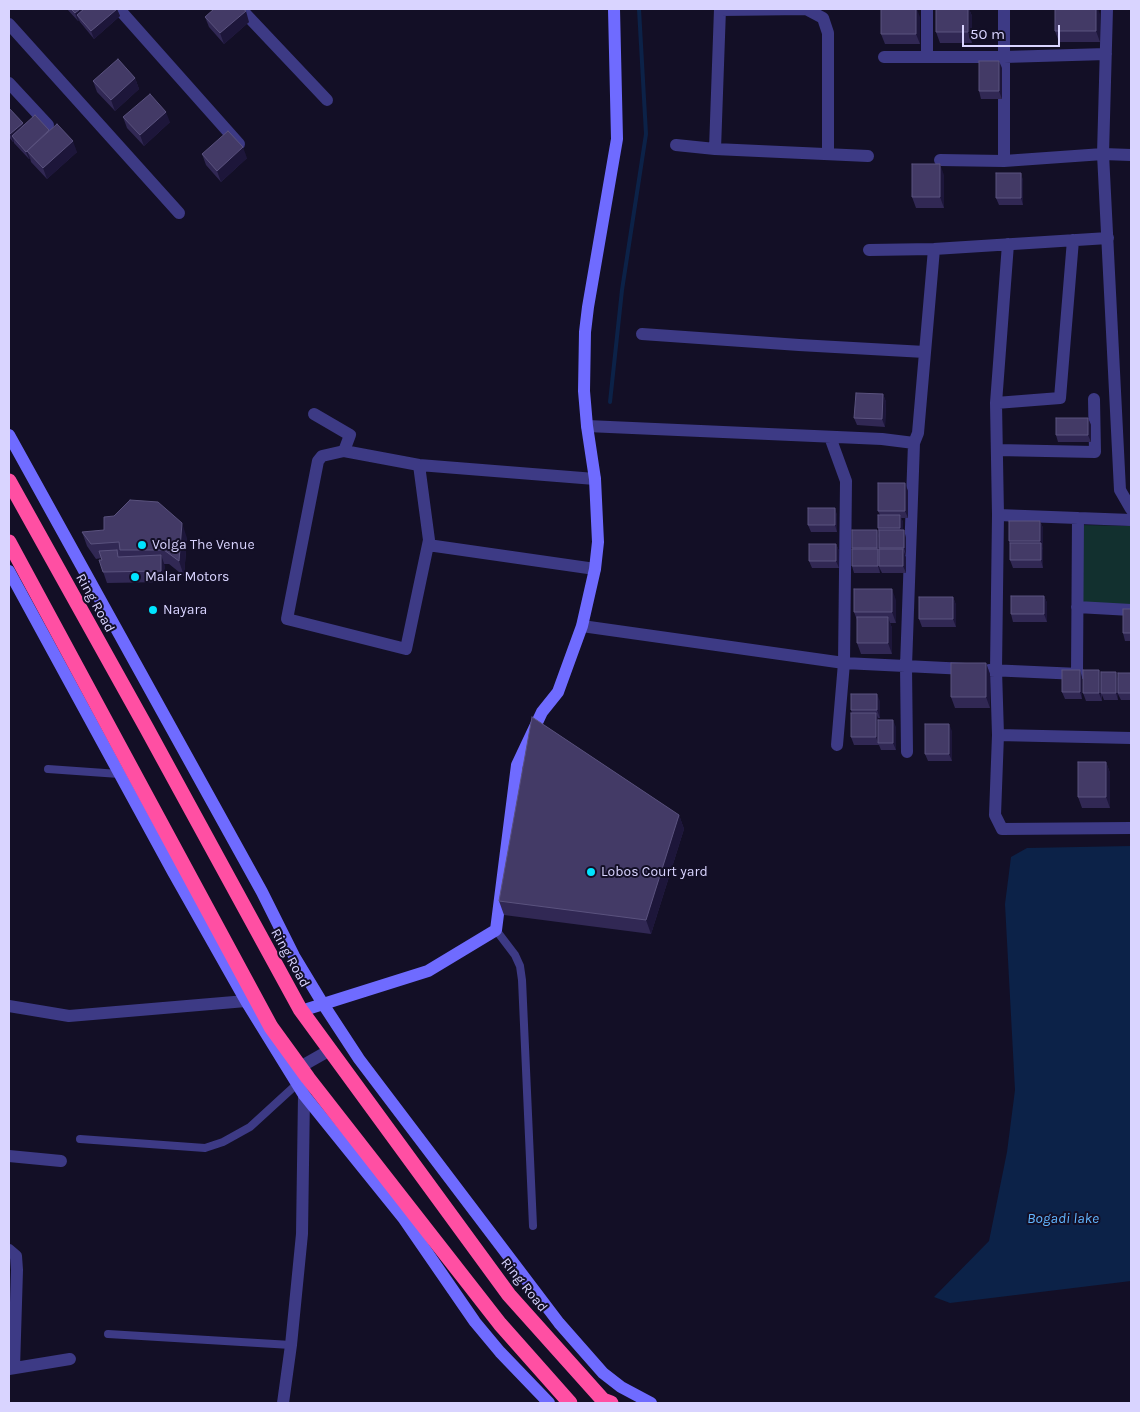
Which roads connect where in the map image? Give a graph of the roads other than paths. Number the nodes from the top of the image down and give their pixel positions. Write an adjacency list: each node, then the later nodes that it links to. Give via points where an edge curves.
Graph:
1 (119, 9): 19 (street)
2 (241, 9): 15 (street)
3 (614, 9): 37 (street, via 617,139 585,332)
4 (781, 9): 8 (street); 20 (street, via 806,9 823,18 828,33)
5 (927, 9): 13 (street)
6 (1004, 9): 11 (street)
7 (1106, 9): 10 (street)
8 (720, 10): 18 (street)
9 (9, 24): 26 (street)
10 (1106, 54): 11 (street); 21 (street)
11 (1004, 56): 13 (street); 25 (street)
12 (884, 57): 13 (street)
13 (927, 57)
14 (9, 84): 16 (street)
15 (327, 100)
16 (48, 125)
17 (676, 145): 18 (street)
18 (715, 149): 20 (street)
19 (244, 150)
20 (828, 154): 23 (street)
21 (1104, 154): 22 (street); 25 (street); 27 (street)
22 (1131, 155)
23 (868, 156)
24 (940, 160): 25 (street)
25 (1004, 161)
26 (178, 213)
27 (1108, 238): 28 (street); 46 (street, via 1120,490)
28 (1073, 240): 29 (street); 35 (street, via 1060,398)
29 (1008, 244): 30 (street); 35 (street)
30 (934, 249): 31 (street); 33 (street)
31 (869, 250)
32 (642, 334): 33 (street)
33 (925, 352): 40 (street, via 918,433)
34 (1094, 399): 41 (street, via 1094,452)
35 (996, 403): 41 (street)
36 (314, 414): 42 (street, via 350,435)
37 (587, 426): 39 (street); 44 (street)
38 (9, 435): 71 (street)
39 (830, 437): 40 (street); 57 (street, via 846,481)
40 (914, 443): 58 (street)
41 (997, 450): 47 (street)
42 (344, 451): 43 (street); 51 (street, via 322,456 318,462 287,620 406,649)
43 (420, 465): 44 (street); 51 (street)
44 (595, 479): 52 (street, via 598,542)
45 (9, 481): 73 (highway, Ring Road)
46 (1131, 509)
47 (998, 515): 48 (street); 59 (street)
48 (1078, 518): 49 (street); 54 (street)
49 (1131, 520)
50 (9, 542): 75 (highway)
51 (428, 545): 52 (street)
52 (595, 569): 56 (street)
53 (9, 571): 67 (street)
54 (1077, 607): 55 (street); 60 (street)
55 (1131, 610)
56 (582, 626): 57 (street); 69 (street, via 558,692 542,712 517,765)
57 (844, 663): 58 (street); 64 (street)
58 (906, 666): 59 (street); 65 (street)
59 (996, 670): 60 (street); 62 (street)
60 (1077, 674): 61 (street)
61 (1095, 675)
62 (998, 735): 63 (street); 68 (street, via 995,815 1002,829)
63 (1131, 738)
64 (837, 745)
65 (907, 752)
66 (48, 769): 67 (lane)
67 (119, 774): 70 (street)
68 (1131, 828)
69 (496, 930): 71 (street, via 428,971); 79 (lane, via 515,954 522,980)
70 (246, 1001): 72 (street, via 69,1016); 75 (street)
71 (323, 1004): 73 (street); 91 (street, via 359,1059 559,1323 603,1373)
72 (9, 1006)
73 (301, 1011): 74 (highway, Ring Road)
74 (330, 1050): 75 (street); 90 (highway, Ring Road, via 509,1295 603,1400)
75 (302, 1081): 76 (lane, via 250,1127 205,1148); 81 (highway); 83 (street); 84 (street, via 302,1234)
76 (80, 1139)
77 (9, 1156): 78 (street)
78 (61, 1161)
79 (533, 1226)
80 (9, 1250): 86 (street, via 16,1256 17,1270)
81 (500, 1324): 83 (street); 89 (highway)
82 (108, 1334): 84 (lane)
83 (485, 1334): 88 (street)
84 (291, 1345): 87 (street)
85 (70, 1359): 86 (street)
86 (11, 1368)
87 (283, 1403)
88 (549, 1403)
89 (570, 1403)
90 (611, 1403)
91 (651, 1403)

